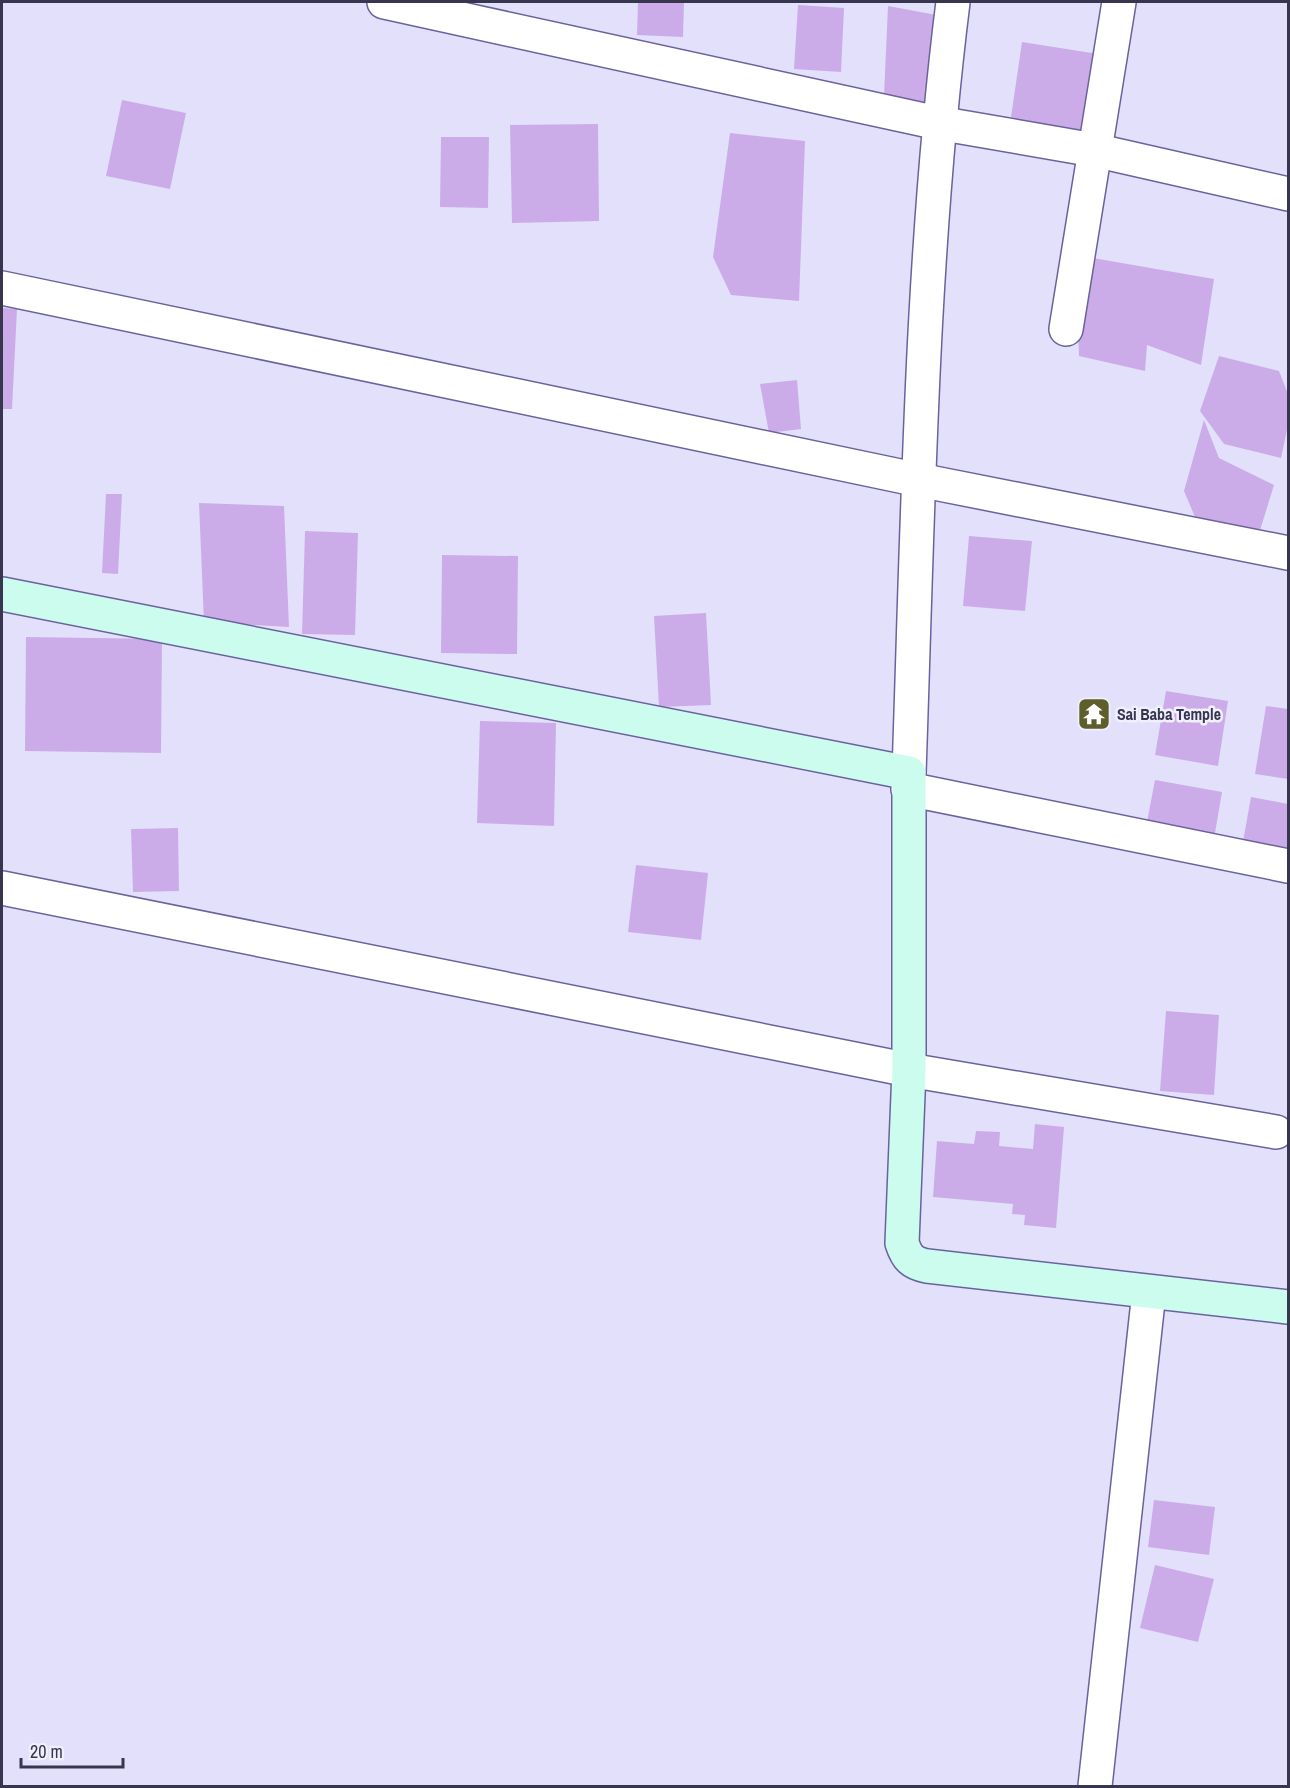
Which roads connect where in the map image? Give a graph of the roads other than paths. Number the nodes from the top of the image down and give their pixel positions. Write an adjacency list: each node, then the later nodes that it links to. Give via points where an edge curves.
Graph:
1 (384, 2): 4 (street)
2 (953, 2): 4 (street)
3 (1119, 2): 5 (street)
4 (938, 123): 5 (street); 9 (street)
5 (1094, 150): 6 (street); 8 (street)
6 (1288, 194)
7 (2, 288): 9 (street)
8 (1066, 329)
9 (919, 480): 10 (street); 12 (street)
10 (1288, 553)
11 (2, 594): 12 (street)
12 (909, 781): 13 (street); 15 (street)
13 (1288, 867)
14 (2, 888): 15 (street)
15 (909, 1070): 16 (street); 17 (street, via 902,1243 914,1263)
16 (1276, 1132)
17 (1149, 1292): 18 (street); 19 (street)
18 (1288, 1307)
19 (1095, 1786)

